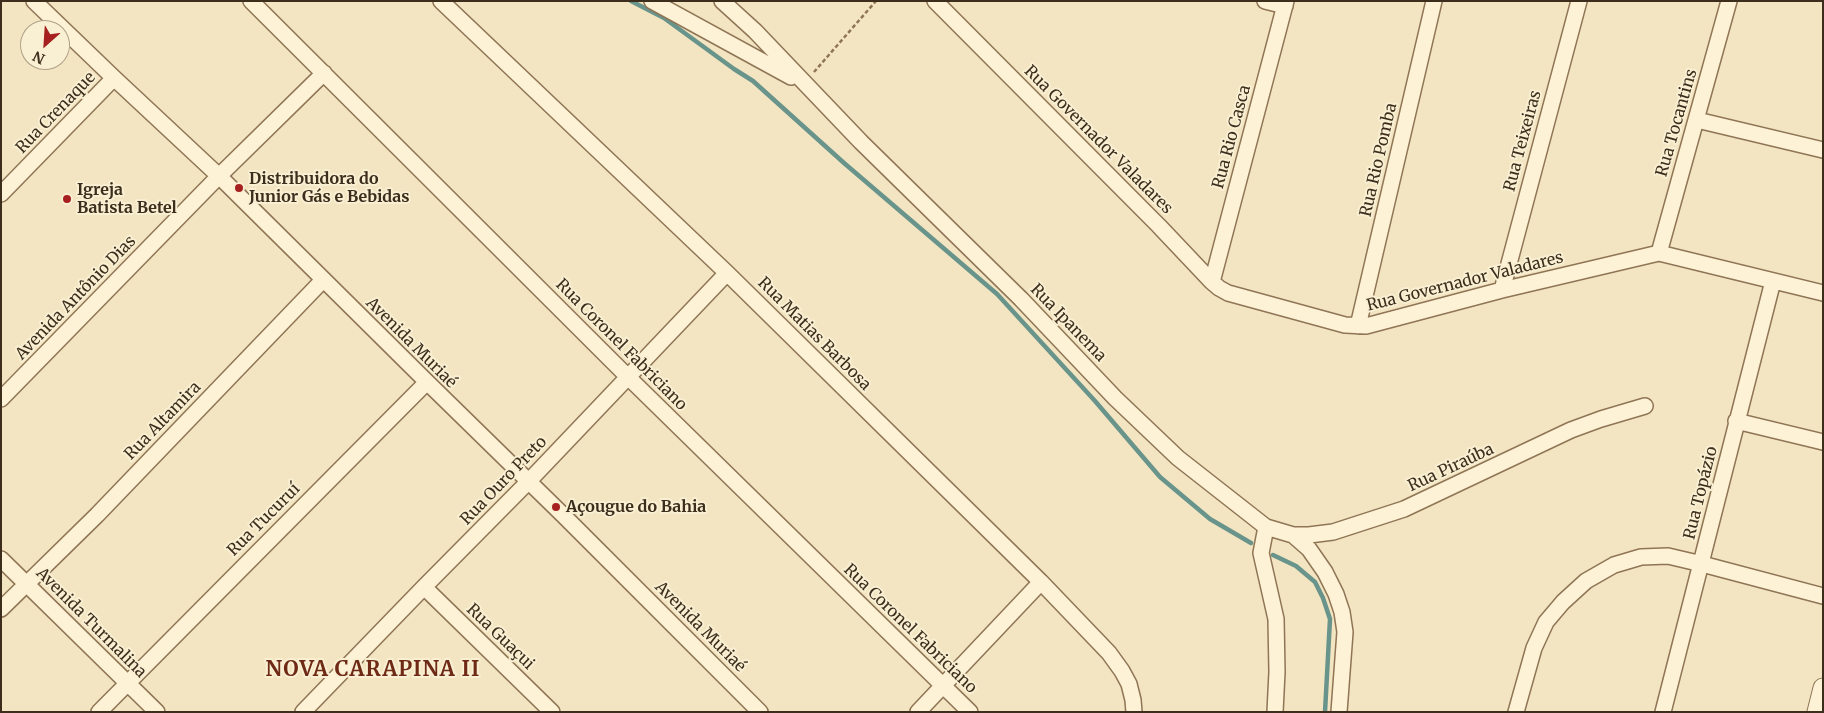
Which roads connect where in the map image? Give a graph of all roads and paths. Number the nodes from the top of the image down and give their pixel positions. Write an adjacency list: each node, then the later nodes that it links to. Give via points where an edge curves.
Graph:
1 (34, 1): 14 (street, Avenida Muriaé)
2 (251, 1): 13 (street, Rua Coronel Fabriciano)
3 (441, 1): 21 (street, Rua Matias Barbosa)
4 (652, 1): 15 (street)
5 (722, 1): 15 (street, Rua Ipanema)
6 (876, 1): 15 (path)
7 (935, 1): 23 (street, Rua Governador Valadares)
8 (1265, 1): 12 (street)
9 (1434, 1): 27 (street, Rua Rio Pomba)
10 (1578, 1): 25 (street, Rua Teixeiras)
11 (1729, 1): 16 (street, Rua Tocantins)
12 (1286, 4): 23 (street, Rua Rio Casca)
13 (324, 73): 18 (street, Avenida Antônio Dias); 28 (street, Rua Coronel Fabriciano)
14 (114, 78): 18 (street, Avenida Muriaé); 19 (street, Rua Crenaque)
15 (804, 84): 35 (street, Rua Ipanema, via 1171,452)
16 (1697, 120): 17 (street); 20 (street, Rua Tocantins)
17 (1823, 150)
18 (219, 176): 22 (street, Avenida Muriaé); 30 (street, Avenida Antônio Dias)
19 (1, 194)
20 (1659, 253): 24 (street, Rua Governador Valadares); 25 (street, Rua Governador Valadares)
21 (727, 273): 28 (street, Rua Ouro Preto); 39 (street, Rua Matias Barbosa)
22 (323, 280): 29 (street, Avenida Muriaé); 40 (street, Rua Altamira)
23 (1212, 282): 27 (street, Rua Governador Valadares, via 1228,293)
24 (1773, 282): 26 (street, Rua Governador Valadares); 32 (street, Rua Topázio)
25 (1502, 290): 27 (street, Rua Governador Valadares)
26 (1823, 293)
27 (1358, 326)
28 (628, 377): 34 (street, Rua Ouro Preto); 45 (street, Rua Coronel Fabriciano)
29 (426, 382): 34 (street, Avenida Muriaé); 44 (street, Rua Tucuruí)
30 (1, 399)
31 (1645, 406): 36 (street, Rua Piraúba, via 1571,430 1404,509 1333,532)
32 (1736, 421): 33 (street); 38 (street, Rua Topázio)
33 (1823, 442)
34 (528, 482): 41 (street, Rua Ouro Preto); 51 (street, Avenida Muriaé)
35 (1266, 527): 36 (street, Rua Piraúba); 55 (street, via 1261,553 1276,619)
36 (1293, 535): 56 (street, via 1309,549 1325,572 1342,612 1345,632)
37 (1, 559): 40 (street, Avenida Turmalina)
38 (1702, 564): 42 (street); 57 (street, via 1668,556 1641,557 1614,565 1586,581 1546,622 1534,648); 58 (street, Rua Topázio)
39 (1041, 582): 45 (street); 54 (street, Rua Matias Barbosa, via 1118,665 1129,684)
40 (27, 584): 43 (street, Rua Altamira); 44 (street, Avenida Turmalina)
41 (424, 587): 49 (street, Rua Ouro Preto); 50 (street, Rua Guaçui)
42 (1823, 596)
43 (1, 609)
44 (126, 682): 47 (street, Rua Tucuruí); 48 (street, Avenida Turmalina)
45 (943, 686): 52 (street); 53 (street, Rua Coronel Fabriciano)
46 (1823, 688): 59 (street)
47 (99, 712)
48 (157, 712)
49 (303, 712)
50 (552, 712)
51 (760, 712)
52 (918, 712)
53 (970, 712)
54 (1134, 712)
55 (1275, 712)
56 (1339, 712)
57 (1516, 712)
58 (1663, 712)
59 (1817, 712)

